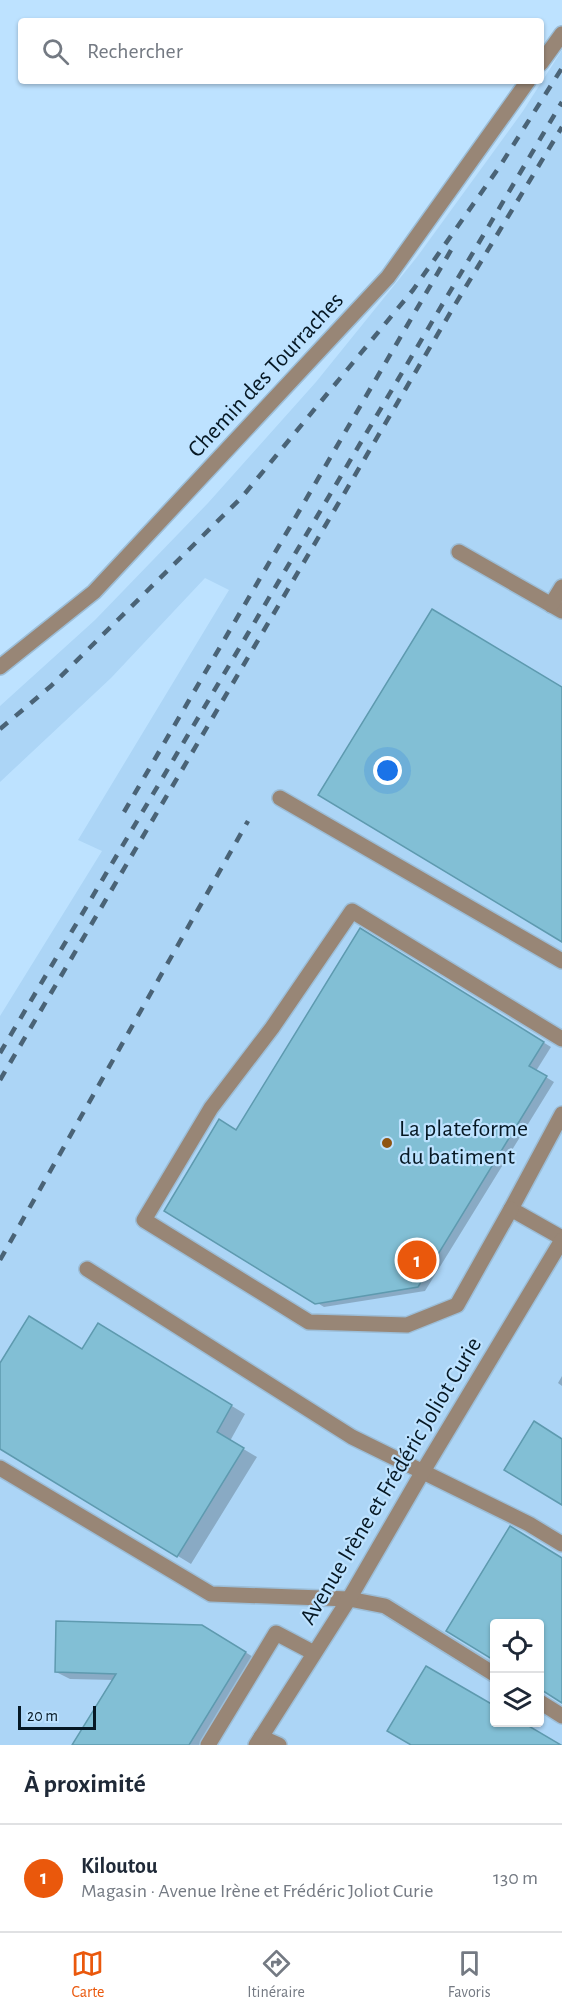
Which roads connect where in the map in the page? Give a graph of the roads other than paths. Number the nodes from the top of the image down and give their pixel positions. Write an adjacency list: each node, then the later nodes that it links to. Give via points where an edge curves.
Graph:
1 (562, 34): 2 (street)
2 (544, 59)
3 (526, 84): 7 (street, Chemin des Tourraches, via 388,277 94,592)
4 (459, 552): 6 (street)
5 (562, 587): 6 (street)
6 (556, 608)
7 (0, 667)
8 (280, 798): 9 (street)
9 (562, 961)
10 (562, 1039): 12 (street, via 352,911 212,1108 144,1220 309,1322 407,1325 458,1305)
11 (562, 1114): 12 (street)
12 (511, 1209): 13 (street)
13 (562, 1239): 16 (street, Avenue Irène et Frédéric Joliot Curie)
14 (87, 1269): 16 (street, via 352,1437)
15 (0, 1468): 18 (street, via 212,1594)
16 (422, 1473): 17 (street); 18 (street, Avenue Irène et Frédéric Joliot Curie)
17 (562, 1544)
18 (348, 1599): 19 (street, Avenue Irène et Frédéric Joliot Curie); 20 (street, via 385,1605)
19 (314, 1653): 23 (street, Avenue Irène et Frédéric Joliot Curie); 24 (street, via 276,1633)
20 (493, 1673)
21 (544, 1705): 22 (street)
22 (562, 1716)
23 (259, 1741): 25 (street)
24 (208, 1745)
25 (279, 1745)

